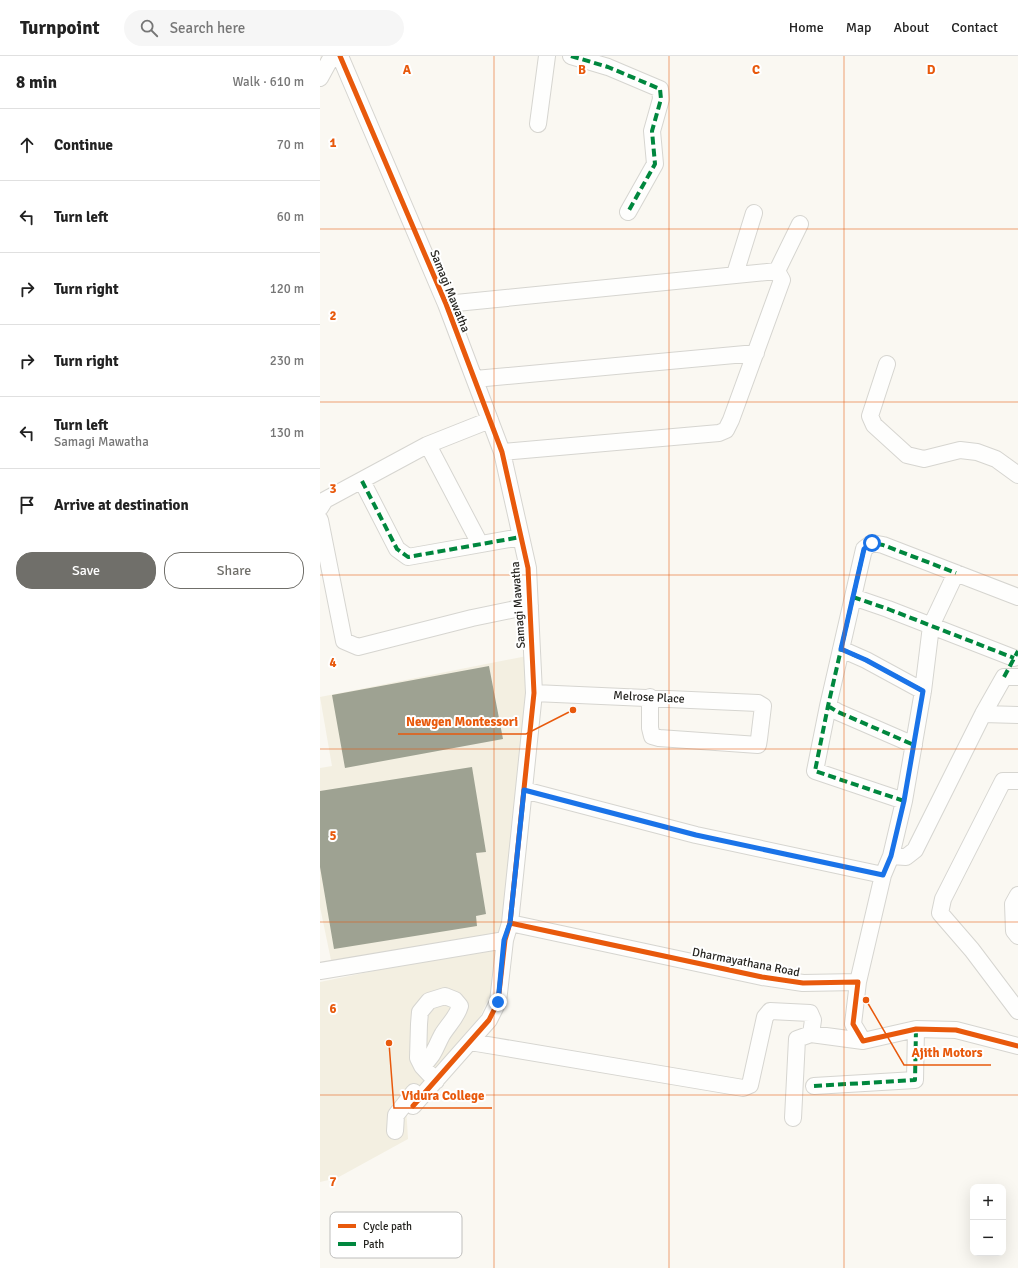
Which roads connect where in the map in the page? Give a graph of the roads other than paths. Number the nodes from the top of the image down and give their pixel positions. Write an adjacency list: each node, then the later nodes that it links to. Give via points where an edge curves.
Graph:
1 (332, 56): 5 (street)
2 (340, 56): 12 (street, Samagi Mawatha)
3 (548, 56): 6 (street)
4 (571, 56): 7 (street, via 608,67 660,90 661,99 652,131 655,164)
5 (320, 78)
6 (538, 124)
7 (628, 212)
8 (754, 213): 11 (street)
9 (800, 224): 10 (street)
10 (777, 271): 11 (street); 13 (street, via 782,280)
11 (735, 274): 12 (street)
12 (446, 304): 15 (street, Samagi Mawatha)
13 (756, 353): 15 (street); 18 (street, via 731,420 726,430 720,433)
14 (887, 364): 19 (street, via 870,416 874,425 907,455 924,459 960,450 977,452 996,459)
15 (475, 379): 16 (street, Samagi Mawatha)
16 (490, 420): 17 (street); 18 (street, Samagi Mawatha)
17 (428, 445): 20 (street); 24 (street)
18 (502, 452): 23 (street, Samagi Mawatha)
19 (1018, 475)
20 (362, 481): 21 (street, via 325,500); 24 (street, via 397,549 408,557)
21 (320, 508)
22 (320, 520): 28 (street, via 344,641 358,647)
23 (521, 537): 24 (street); 28 (street, Samagi Mawatha, via 528,568)
24 (480, 544)
25 (956, 573): 26 (street, via 872,543 864,549); 27 (street); 29 (street)
26 (853, 597): 29 (street); 30 (street)
27 (1018, 597)
28 (530, 606): 34 (street, Samagi Mawatha)
29 (931, 626): 31 (street); 33 (street)
30 (841, 649): 33 (street); 36 (street)
31 (1016, 654): 32 (street)
32 (1011, 677): 37 (street)
33 (923, 691): 39 (street)
34 (534, 693): 35 (street, Melrose Place); 41 (street, Samagi Mawatha)
35 (650, 697): 35 (street, Melrose Place, via 758,703 763,706 758,745 652,736)
36 (828, 706): 39 (street); 42 (street, via 815,771)
37 (983, 714): 38 (street); 43 (street, via 915,850 906,857)
38 (1018, 715)
39 (914, 745): 42 (street)
40 (1018, 780): 51 (street, via 1003,781 943,899 940,913)
41 (524, 790): 44 (street, via 696,835); 46 (street, Samagi Mawatha)
42 (904, 801): 43 (street)
43 (891, 856): 44 (street)
44 (883, 875): 50 (street)
45 (1018, 894): 47 (street, via 1013,904 1014,931)
46 (510, 923): 48 (street, Samagi Mawatha); 50 (street, Dharmayathana Road, via 762,977 804,983)
47 (1018, 936)
48 (504, 940): 49 (street); 55 (street, Samagi Mawatha, via 498,1002 489,1020)
49 (320, 971)
50 (858, 982): 54 (street, via 853,1024)
51 (1018, 1011)
52 (916, 1028): 54 (street); 56 (street, via 956,1030); 58 (street, via 915,1080)
53 (811, 1034): 54 (street); 55 (street, via 810,1013 770,1011 765,1018 750,1085 743,1088); 60 (street, via 797,1039)
54 (863, 1041)
55 (470, 1042): 57 (street, Samagi Mawatha)
56 (1018, 1046)
57 (429, 1073): 59 (street, Samagi Mawatha); 61 (street, via 396,1115)
58 (814, 1086)
59 (413, 1106)
60 (793, 1118)
61 (395, 1131)

